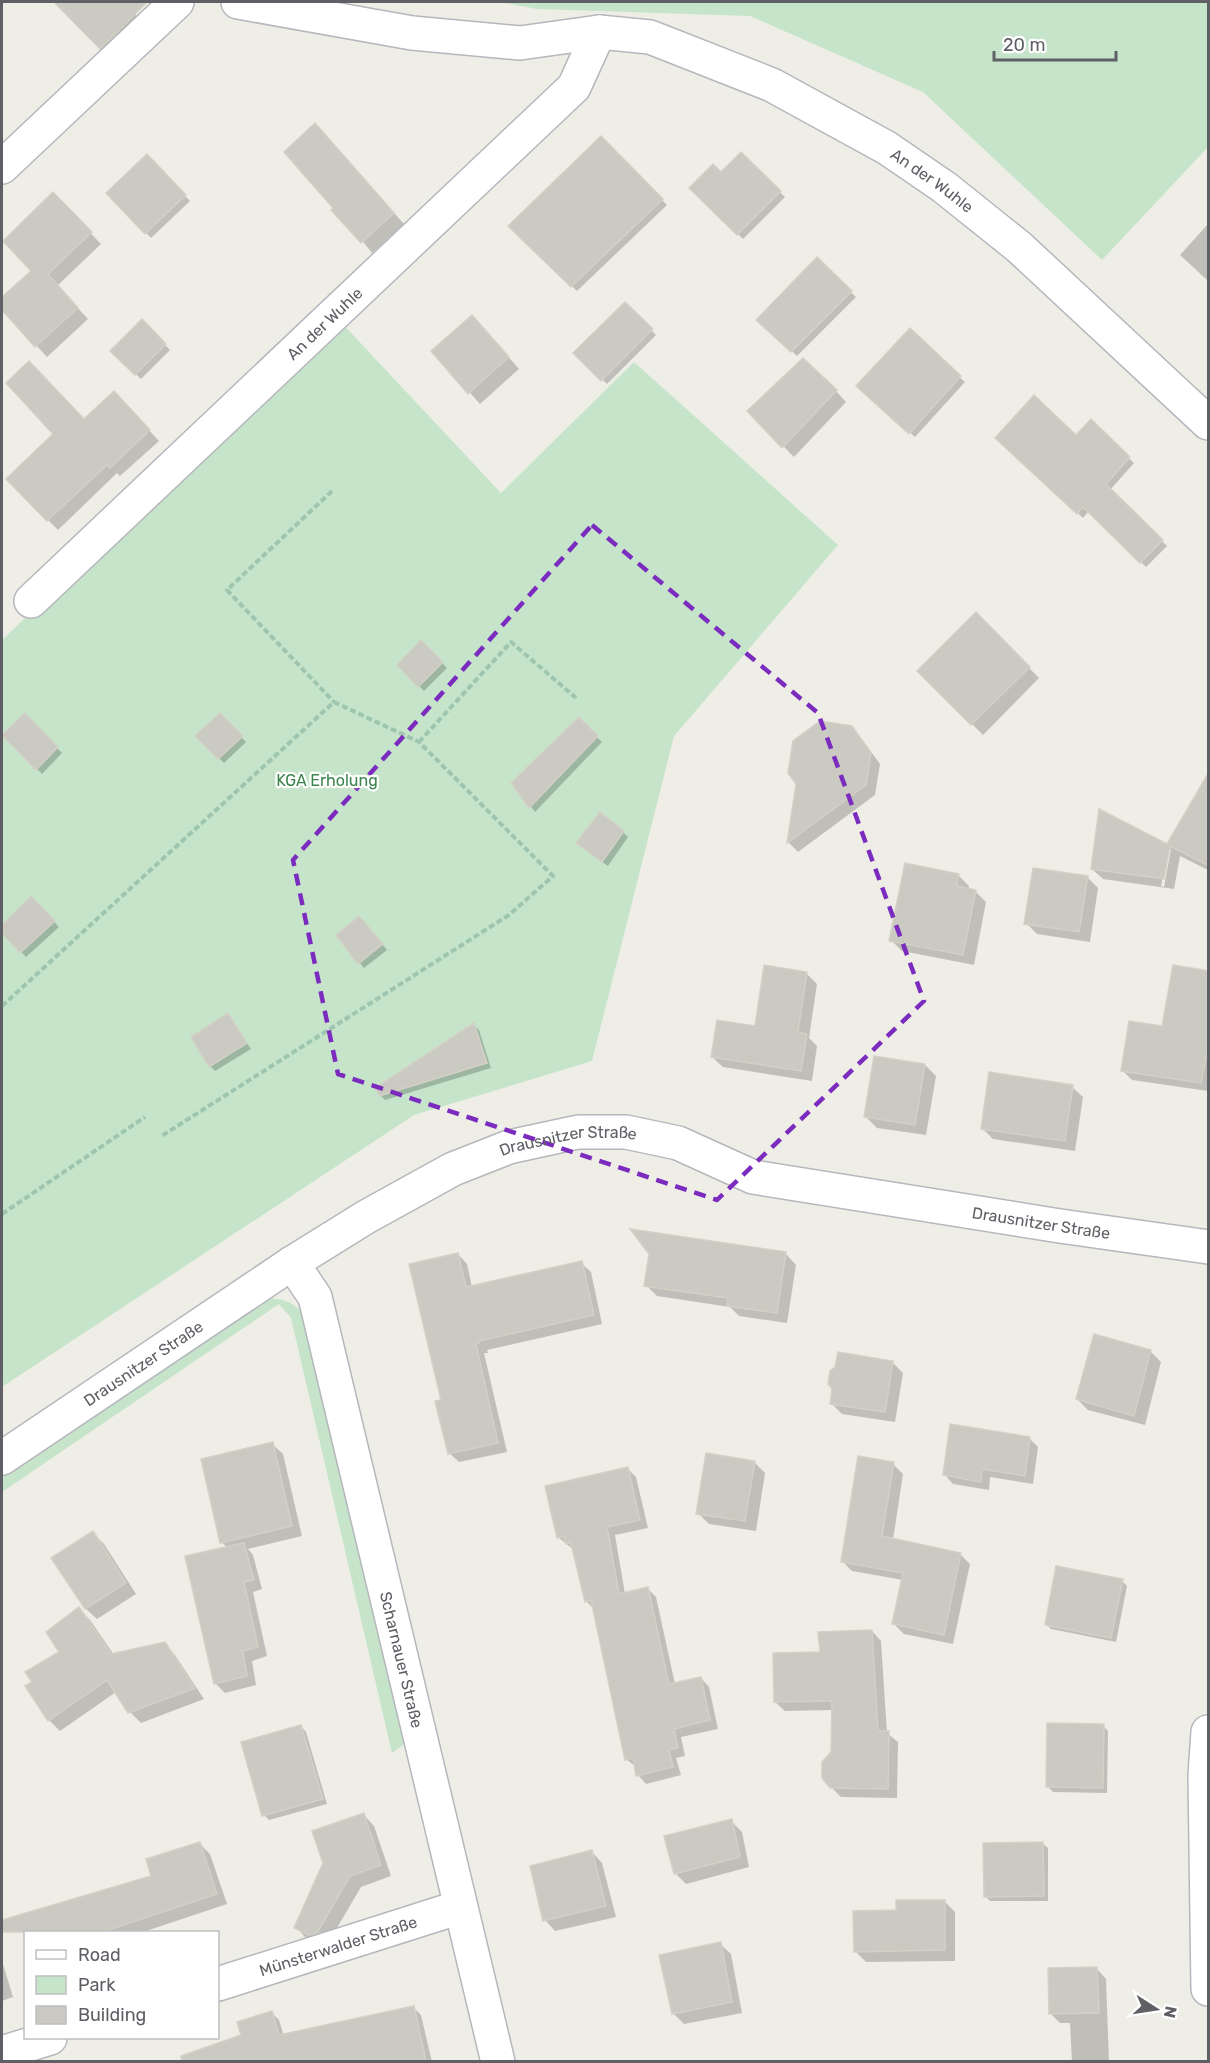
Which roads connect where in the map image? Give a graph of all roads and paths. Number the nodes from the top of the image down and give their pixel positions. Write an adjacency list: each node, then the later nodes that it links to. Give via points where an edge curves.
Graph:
1 (177, 2): 4 (street)
2 (238, 2): 3 (street, An der Wuhle, via 412,33 520,43)
3 (599, 32): 5 (street, An der Wuhle, via 650,37 762,81 887,148 1019,247); 7 (street, An der Wuhle, via 574,87)
4 (2, 167)
5 (1209, 423)
6 (332, 491): 9 (path, via 227,590)
7 (31, 601)
8 (576, 698): 10 (path, via 511,642)
9 (334, 702): 10 (path); 11 (path)
10 (419, 742): 13 (path, via 553,876 508,915)
11 (2, 1006)
12 (145, 1117): 14 (path)
13 (160, 1137)
14 (2, 1214)
15 (1209, 1247): 16 (street, Drausnitzer Straße, via 753,1177 678,1143 626,1132 578,1132 509,1147 453,1168)
16 (292, 1263): 17 (street, Drausnitzer Straße); 19 (street, Scharnauer Straße, via 315,1297)
17 (2, 1458)
18 (1209, 1732): 21 (street, via 1205,1775)
19 (460, 1907): 20 (street, Münsterwalder Straße); 24 (street, Scharnauer Straße)
20 (219, 1984)
21 (1209, 1989)
22 (44, 2039): 23 (street)
23 (2, 2053)
24 (498, 2061)

